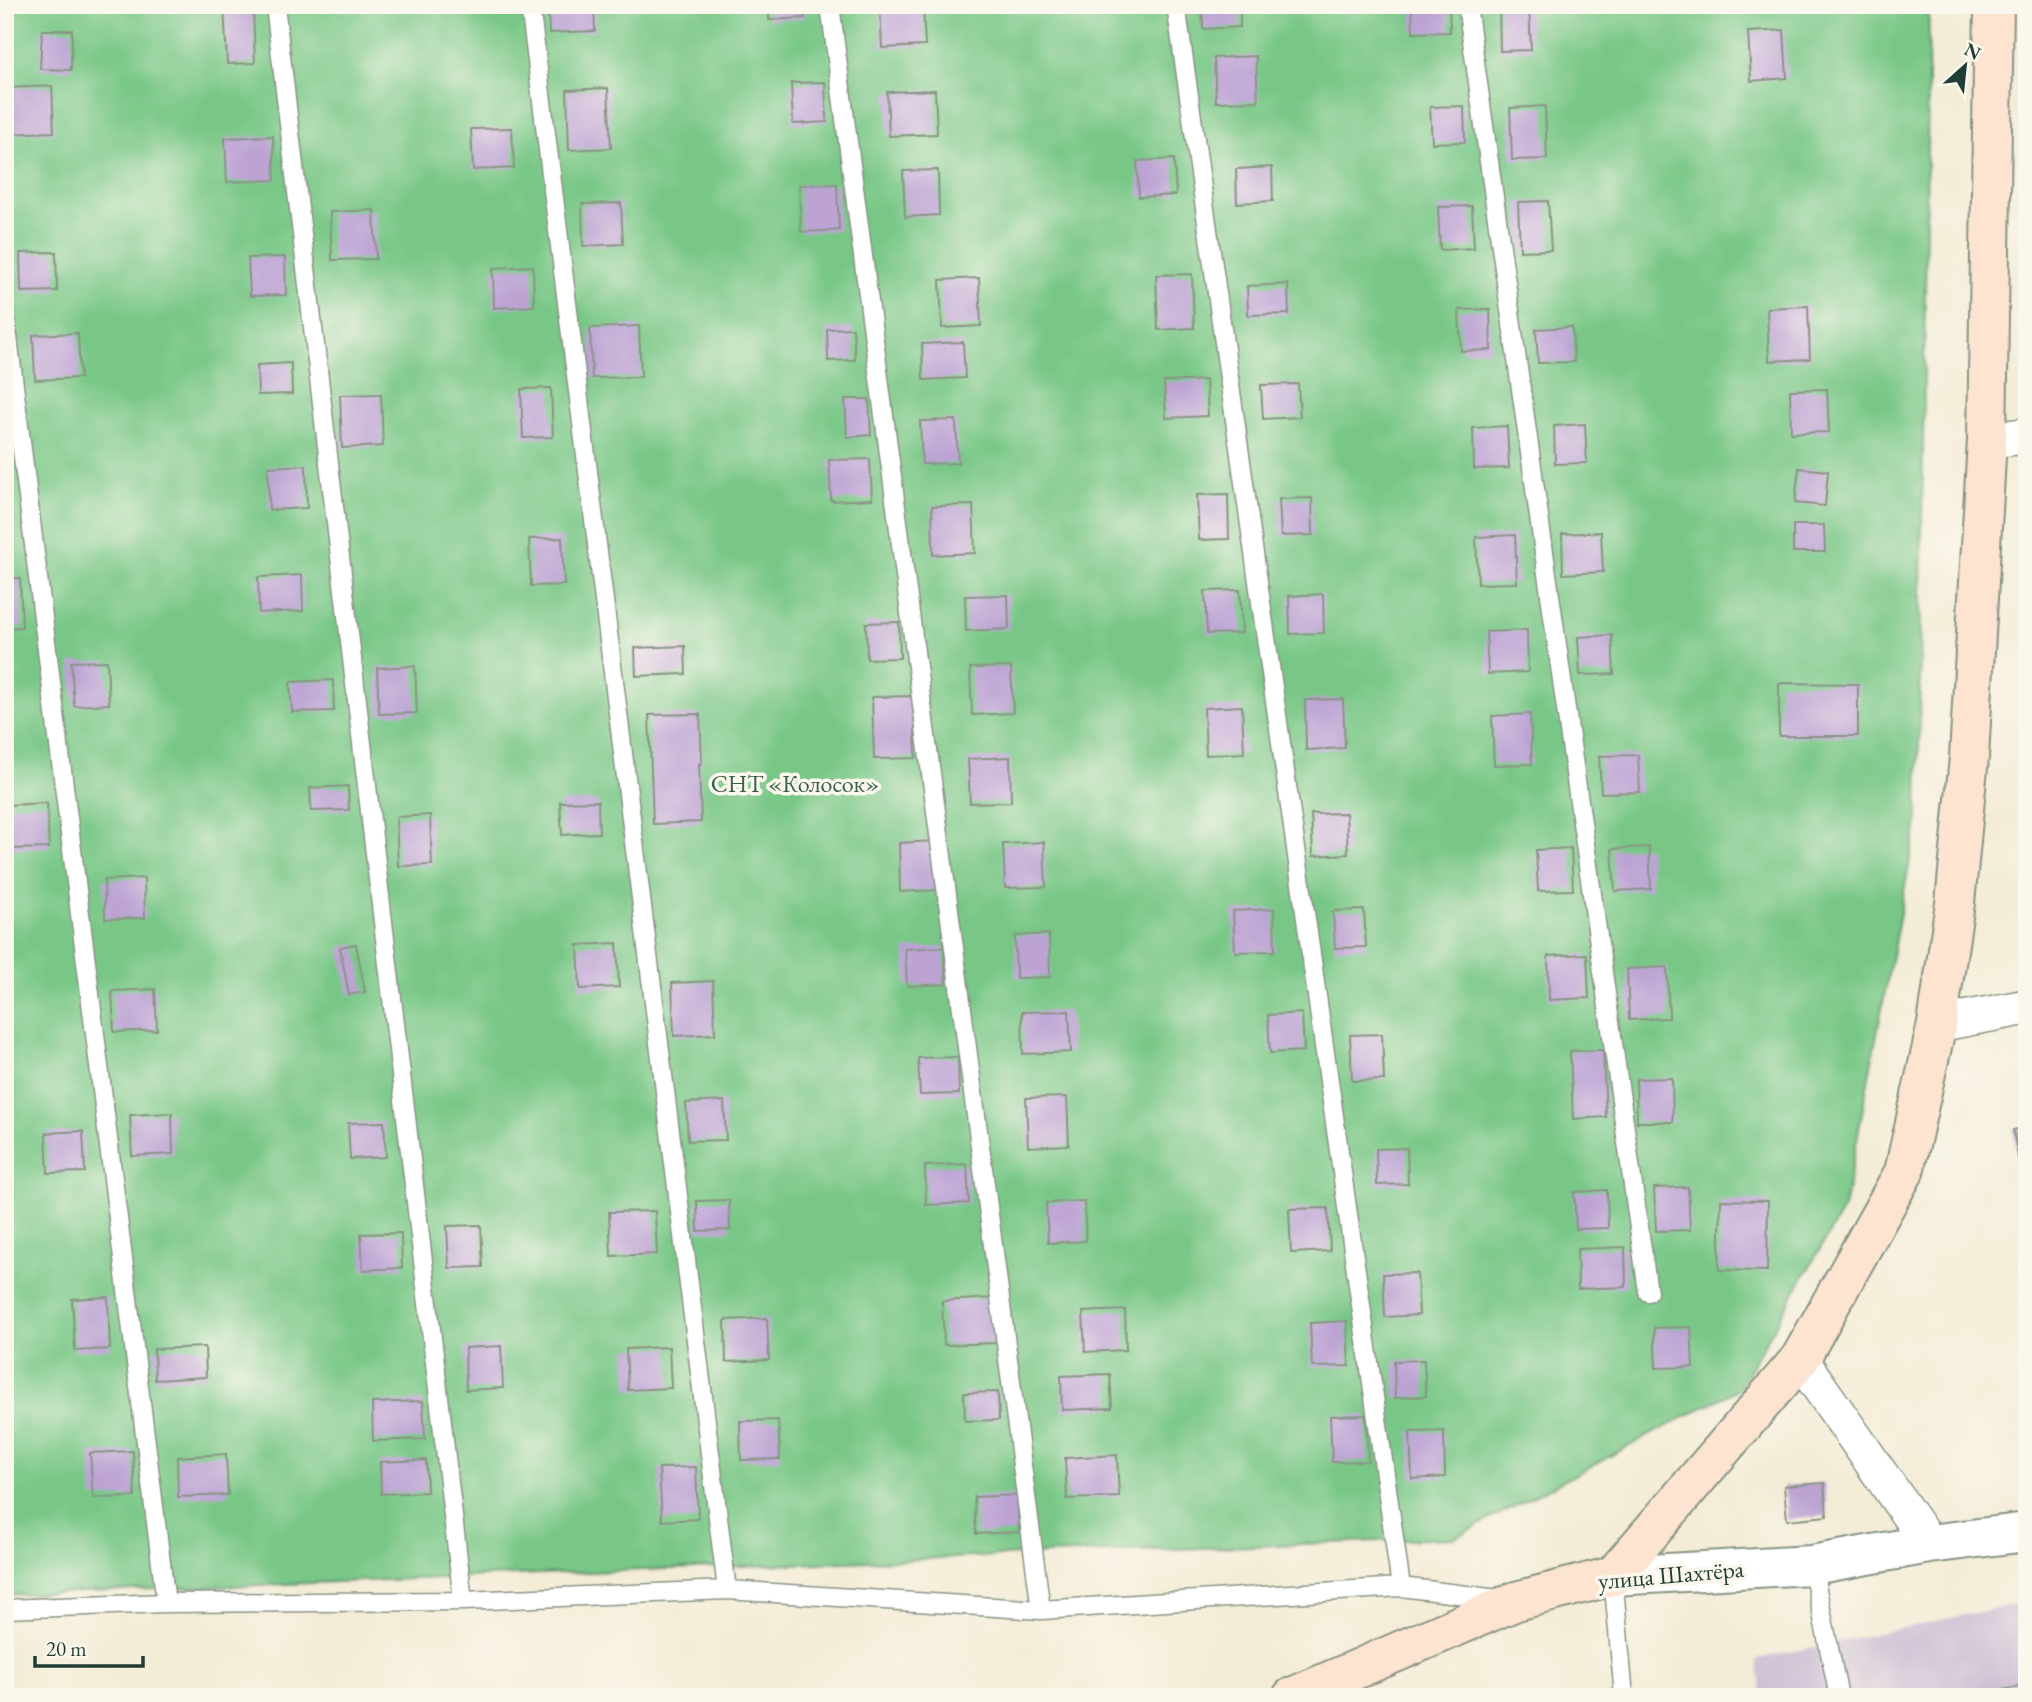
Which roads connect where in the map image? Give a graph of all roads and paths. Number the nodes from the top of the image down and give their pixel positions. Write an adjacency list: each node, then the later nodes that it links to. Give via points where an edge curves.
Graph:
1 (275, 5): 20 (lane)
2 (530, 5): 19 (lane)
3 (830, 5): 24 (lane)
4 (1176, 5): 18 (lane)
5 (1467, 5): 12 (lane)
6 (1994, 5): 9 (main road)
7 (5, 313): 22 (lane)
8 (2027, 436): 9 (street)
9 (1987, 440): 11 (main road, via 1969,757)
10 (2027, 1007): 11 (street)
11 (1937, 1024): 13 (main road, via 1904,1172)
12 (1648, 1292)
13 (1800, 1359): 15 (street); 17 (main road)
14 (2027, 1532): 15 (street, улица Шахтёра)
15 (1930, 1544): 16 (street, улица Шахтёра)
16 (1812, 1565): 17 (street, улица Шахтёра); 27 (lane)
17 (1613, 1576): 21 (main road, улица Шахтёра); 26 (lane)
18 (1401, 1587): 21 (lane); 24 (lane)
19 (727, 1590): 20 (lane); 24 (lane)
20 (463, 1601): 22 (lane)
21 (1516, 1601): 25 (main road, улица Шахтёра)
22 (166, 1603): 23 (lane)
23 (5, 1609)
24 (1041, 1610)
25 (1292, 1697)
26 (1624, 1697)
27 (1839, 1697)

